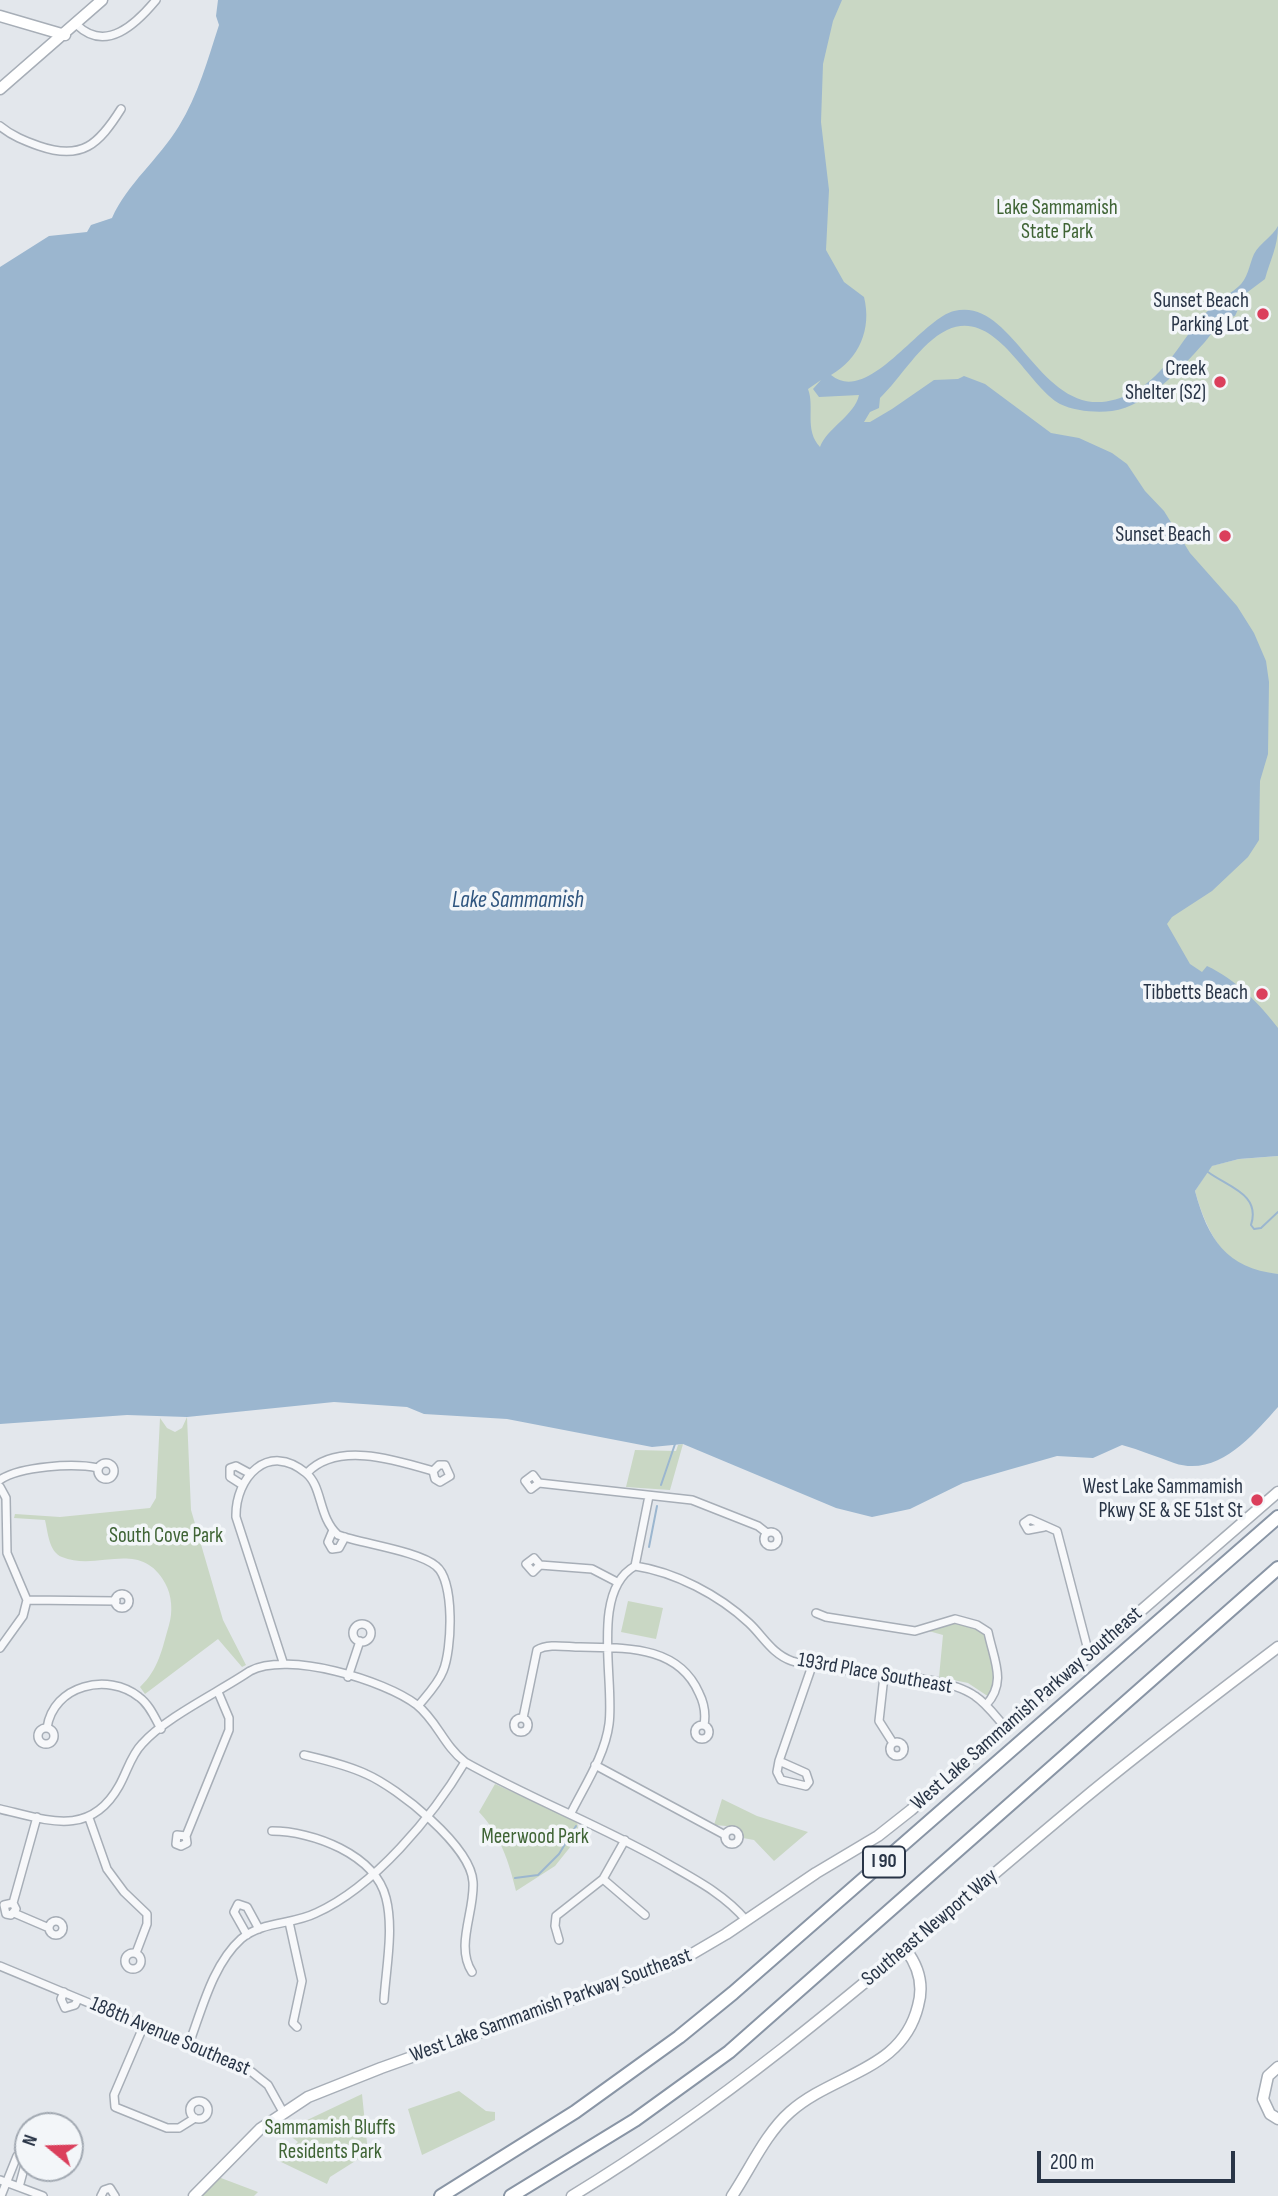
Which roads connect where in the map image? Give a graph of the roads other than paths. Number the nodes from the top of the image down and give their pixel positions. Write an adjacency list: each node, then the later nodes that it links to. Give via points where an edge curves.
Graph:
1 (102, 0): 4 (street)
2 (156, 0): 4 (street, via 136,22 117,33 98,36)
3 (0, 16): 5 (street)
4 (76, 25): 5 (street)
5 (65, 35): 6 (street)
6 (0, 89)
7 (121, 109): 8 (street, via 101,137 73,152 40,146)
8 (0, 126)
9 (98, 1468): 13 (street, via 28,1469)
10 (433, 1471): 11 (street, via 396,1461 339,1456 321,1460)
11 (307, 1473): 12 (street, via 276,1462 258,1466); 20 (street)
12 (245, 1479): 12 (street, via 236,1466 230,1468 230,1477); 35 (street, via 236,1506 238,1527)
13 (0, 1480)
14 (539, 1483): 17 (street)
15 (0, 1487): 27 (street, via 6,1498 7,1553)
16 (1278, 1492): 34 (street, West Lake Sammamish Parkway Southeast)
17 (649, 1496): 21 (street, via 705,1503); 24 (street)
18 (1278, 1517): 91 (highway, I 90, via 711,2011 575,2112)
19 (1044, 1527): 34 (street, via 1057,1531)
20 (333, 1530): 22 (street); 22 (street, via 328,1542 332,1549 339,1548)
21 (767, 1533)
22 (345, 1537): 41 (street, via 426,1561 444,1575 448,1653 442,1673)
23 (540, 1565): 26 (street, via 592,1569)
24 (635, 1566): 26 (street); 36 (street, 193rd Place Southeast, via 697,1587 739,1614 783,1657)
25 (1278, 1568): 92 (highway, I 90, via 729,2052 635,2120)
26 (617, 1581): 33 (street)
27 (27, 1600): 28 (street); 32 (street, via 23,1616)
28 (116, 1601)
29 (816, 1613): 40 (street, via 915,1631 951,1619 981,1626 988,1632 999,1685)
30 (360, 1641): 38 (street)
31 (1278, 1647): 70 (street, Southeast Newport Way, via 1083,1799)
32 (0, 1648)
33 (608, 1648): 42 (street, via 545,1646 537,1650); 43 (street, via 650,1651 680,1667 702,1698); 51 (street, via 609,1724)
34 (1089, 1654): 44 (street, West Lake Sammamish Parkway Southeast)
35 (283, 1662): 38 (street); 39 (street, via 260,1666)
36 (812, 1666): 37 (street, 193rd Place Southeast); 50 (street)
37 (884, 1676): 40 (street, 193rd Place Southeast, via 951,1685); 47 (street, via 879,1721)
38 (348, 1677): 41 (street, via 392,1690)
39 (218, 1692): 46 (street); 59 (street, via 229,1730)
40 (986, 1705): 44 (street, 193rd Place Southeast)
41 (418, 1706): 49 (street)
42 (523, 1718)
43 (704, 1725)
44 (1005, 1727): 64 (street, West Lake Sammamish Parkway Southeast, via 893,1825)
45 (47, 1728): 46 (street, via 56,1706 70,1692 86,1685 108,1685 140,1698)
46 (161, 1728): 56 (street, via 141,1745 112,1797)
47 (893, 1743)
48 (304, 1755): 55 (street, via 367,1774)
49 (465, 1762): 53 (street); 55 (street)
50 (779, 1762): 50 (street, via 806,1773 806,1786 781,1780)
51 (595, 1765): 53 (street); 58 (street)
52 (0, 1809): 54 (street)
53 (571, 1813): 60 (street)
54 (37, 1817): 56 (street, via 72,1822); 66 (street, via 13,1903 6,1903 4,1910)
55 (425, 1817): 61 (street); 73 (street, via 458,1846 469,1863 473,1896 465,1956)
56 (89, 1818): 71 (street, via 107,1869 148,1918)
57 (272, 1831): 61 (street, via 320,1838)
58 (725, 1835)
59 (186, 1836)
60 (625, 1840): 62 (street); 64 (street, via 712,1888)
61 (373, 1875): 65 (street, via 328,1908); 76 (street, via 389,1910)
62 (603, 1879): 63 (street); 69 (street, via 556,1916)
63 (645, 1915)
64 (746, 1920): 81 (street, West Lake Sammamish Parkway Southeast, via 680,1961 381,2068)
65 (289, 1922): 67 (street); 78 (street, via 302,1971 293,2023)
66 (49, 1928)
67 (259, 1929): 68 (street); 68 (street, via 247,1907 238,1904 233,1912)
68 (247, 1935): 79 (street, via 222,1963)
69 (559, 1940)
70 (906, 1950): 93 (street, Southeast Newport Way, via 717,2101); 94 (street, via 921,1986 918,2009 904,2040 877,2063 791,2111)
71 (136, 1953)
72 (0, 1966): 74 (street, 188th Avenue Southeast)
73 (472, 1972)
74 (64, 1992): 75 (street, 188th Avenue Southeast); 75 (street, 188th Avenue Southeast, via 65,2008 75,2006)
75 (78, 1999): 77 (street, 188th Avenue Southeast)
76 (384, 2000)
77 (144, 2025): 79 (street, 188th Avenue Southeast); 82 (street, via 113,2103 119,2110 167,2128 179,2128)
78 (297, 2027)
79 (189, 2043): 81 (street, 188th Avenue Southeast, via 257,2074)
80 (1278, 2067): 83 (street, via 1266,2082 1264,2103)
81 (283, 2112): 90 (street, West Lake Sammamish Parkway Southeast, via 249,2139)
82 (195, 2118)
83 (1278, 2119)
84 (3, 2181): 85 (street); 85 (street, via 15,2158 23,2157 26,2161); 86 (street)
85 (19, 2187): 87 (street)
86 (1, 2196)
87 (43, 2196)
88 (102, 2196): 89 (street, via 110,2188)
89 (115, 2196)
90 (194, 2196)
91 (441, 2196)
92 (511, 2196)
93 (572, 2196)
94 (732, 2196)

